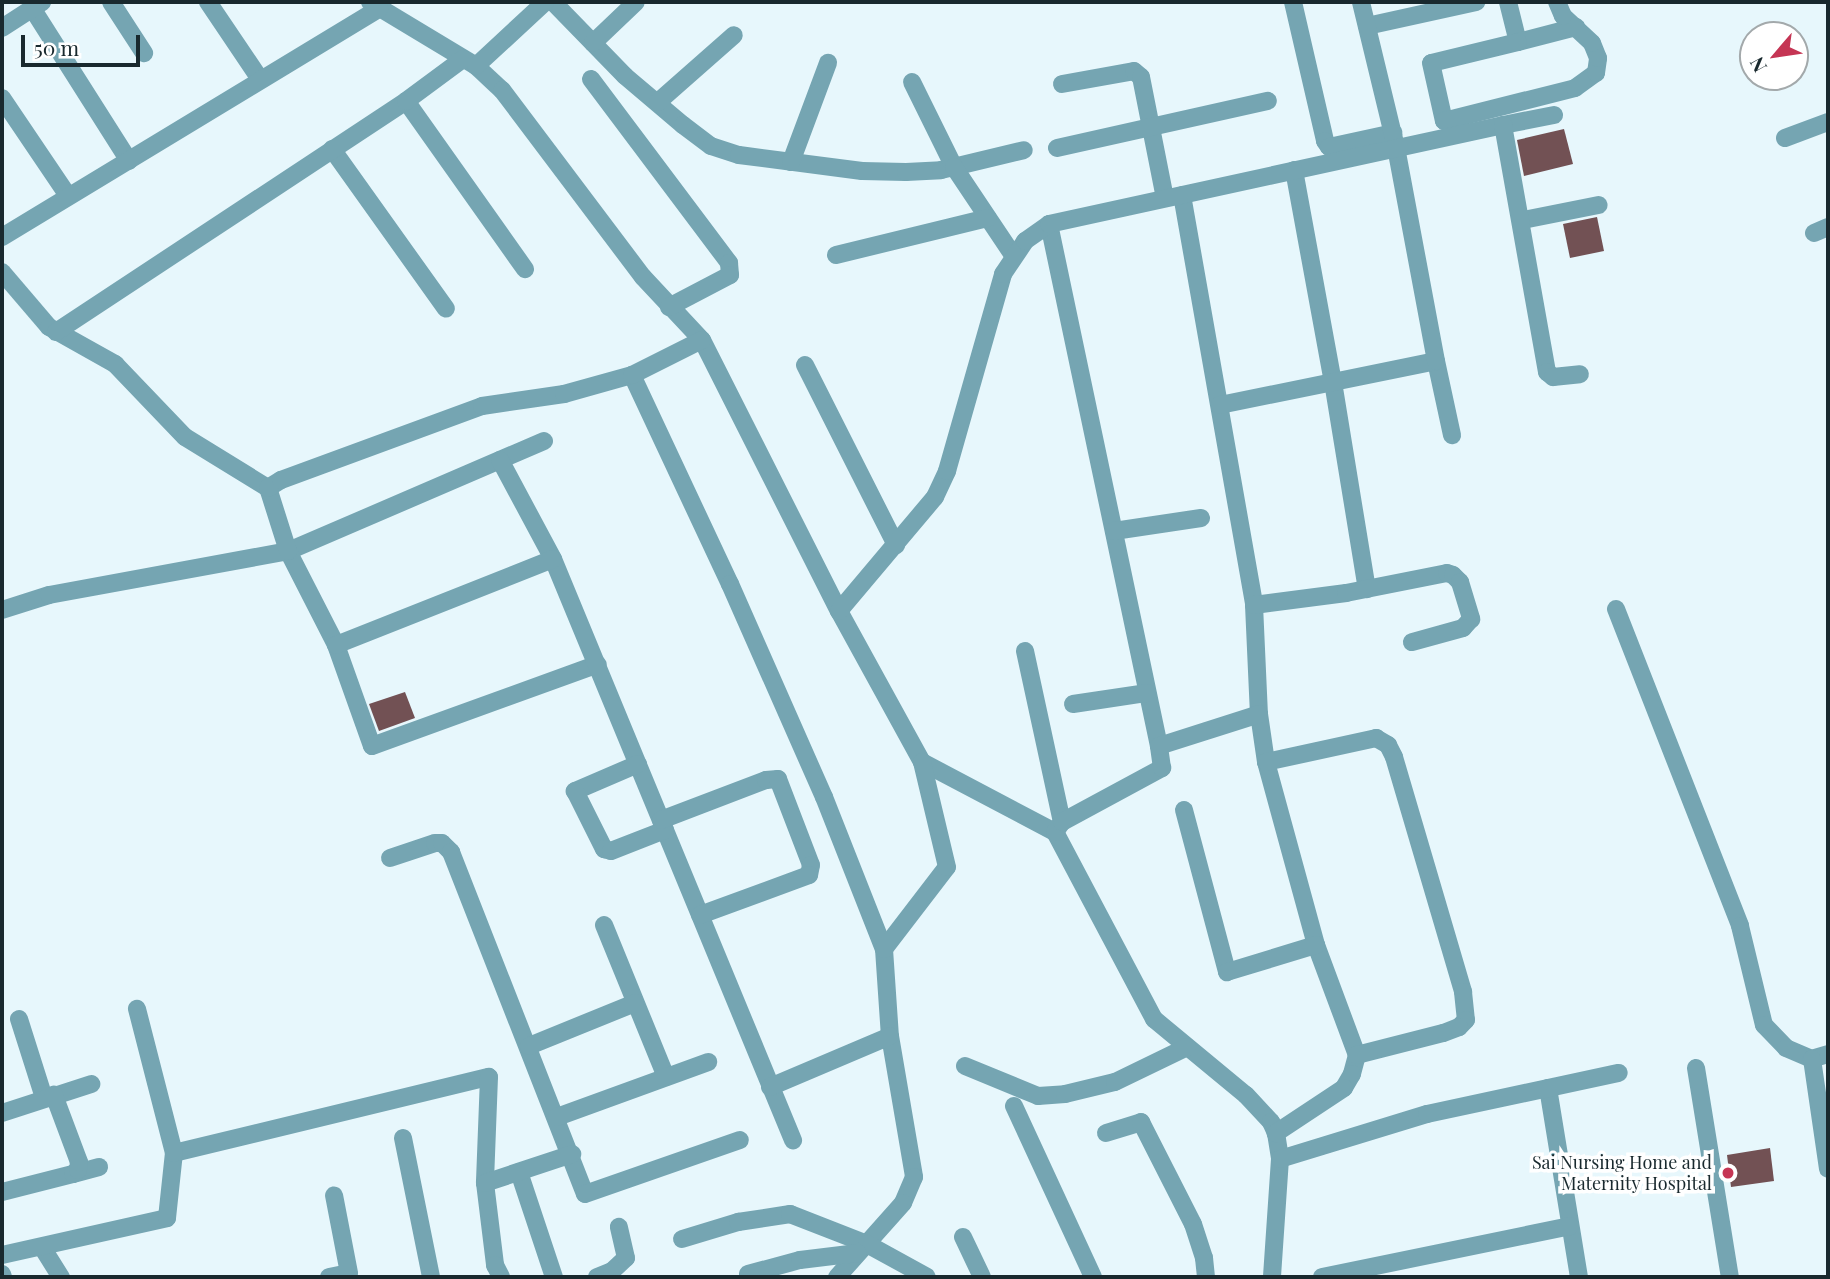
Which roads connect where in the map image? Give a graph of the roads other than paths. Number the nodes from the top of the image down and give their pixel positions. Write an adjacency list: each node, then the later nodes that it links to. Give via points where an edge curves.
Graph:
1 (111, 2): 19 (street)
2 (208, 2): 22 (street)
3 (544, 2): 20 (street)
4 (553, 2): 17 (street)
5 (636, 2): 17 (street)
6 (1293, 2): 35 (street, via 1329,147)
7 (1361, 2): 13 (street)
8 (1476, 2): 13 (street)
9 (1508, 2): 18 (street)
10 (1557, 2): 14 (street, via 1563,16)
11 (37, 5): 15 (street); 39 (street)
12 (374, 6): 20 (street); 22 (street)
13 (1367, 26): 35 (street)
14 (1576, 27): 18 (street); 18 (street, via 1592,43 1598,58 1596,73 1588,81 1444,121 1432,63)
15 (2, 28)
16 (734, 35): 28 (street)
17 (593, 43): 28 (street)
18 (1518, 43)
19 (144, 53)
20 (469, 63): 26 (street); 54 (street, via 502,90)
21 (828, 63): 40 (street)
22 (260, 79): 39 (street)
23 (591, 79): 54 (street, via 729,263 730,275)
24 (912, 82): 41 (street)
25 (1062, 84): 33 (street, via 1134,71 1144,87)
26 (406, 101): 37 (street); 52 (street)
27 (1268, 101): 33 (street)
28 (658, 102): 40 (street, via 711,146)
29 (5, 108): 43 (street)
30 (1553, 115): 32 (street)
31 (1828, 122): 34 (street)
32 (1503, 125): 35 (street); 47 (street)
33 (1151, 128): 36 (street); 44 (street)
34 (1785, 138)
35 (1395, 140): 42 (street); 58 (street)
36 (1057, 148)
37 (332, 149): 55 (street); 56 (street)
38 (1024, 150): 41 (street)
39 (129, 161): 43 (street)
40 (791, 162): 41 (street, via 862,171)
41 (954, 167): 46 (street)
42 (1294, 170): 44 (street); 62 (street)
43 (68, 195): 49 (street)
44 (1173, 196): 48 (street); 63 (street)
45 (1599, 205): 47 (street)
46 (988, 218): 50 (street); 51 (street)
47 (1523, 220): 60 (street, via 1547,372 1553,377)
48 (1049, 224): 51 (street); 69 (street)
49 (2, 237)
50 (836, 254)
51 (1013, 256): 70 (street, via 1003,274 947,471 935,497)
52 (525, 269)
53 (2, 272): 56 (street, via 35,314)
54 (668, 307): 57 (street)
55 (446, 309)
56 (56, 332): 67 (street, via 116,363 185,437)
57 (702, 340): 61 (street); 77 (street)
58 (1436, 361): 62 (street); 64 (street)
59 (805, 365): 70 (street)
60 (1580, 374)
61 (632, 375): 67 (street, via 564,394 482,407); 96 (street, via 824,797)
62 (1334, 382): 63 (street); 73 (street)
63 (1220, 405): 74 (street)
64 (1452, 435)
65 (544, 441): 66 (street)
66 (500, 460): 71 (street); 72 (street)
67 (268, 488): 71 (street)
68 (1201, 518): 69 (street)
69 (1114, 531): 82 (street)
70 (896, 545): 77 (street)
71 (288, 551): 76 (street, via 49,596); 79 (street)
72 (553, 559): 79 (street); 81 (street)
73 (1367, 589): 74 (street); 78 (street, via 1447,573 1460,582 1471,619 1462,628)
74 (1254, 605): 84 (street)
75 (1616, 609): 104 (street, via 1740,926 1764,1025 1786,1048)
76 (2, 610)
77 (839, 611): 86 (street)
78 (1412, 642)
79 (336, 645): 81 (street, via 372,746)
80 (1025, 651): 91 (street)
81 (598, 664): 88 (street)
82 (1147, 693): 83 (street); 85 (street)
83 (1073, 704)
84 (1259, 715): 85 (street); 87 (street)
85 (1158, 747): 91 (street, via 1162,768)
86 (922, 762): 91 (street); 96 (street, via 947,867)
87 (1266, 762): 95 (street); 103 (street, via 1376,738 1388,745 1394,757 1463,992 1465,1020 1443,1033)
88 (638, 764): 90 (street); 90 (street, via 575,791 604,849 611,851)
89 (1184, 810): 95 (street, via 1227,972)
90 (663, 825): 93 (street); 93 (street, via 766,780 778,779 811,865 809,876)
91 (1059, 827): 102 (street, via 1154,1019)
92 (390, 858): 101 (street, via 435,843 451,852)
93 (700, 915): 111 (street)
94 (604, 925): 97 (street)
95 (1316, 945): 103 (street)
96 (884, 949): 100 (street)
97 (635, 1003): 101 (street); 109 (street)
98 (137, 1009): 122 (street)
99 (19, 1019): 113 (street)
100 (890, 1036): 111 (street); 137 (street, via 914,1177 903,1203)
101 (529, 1046): 116 (street)
102 (1187, 1046): 106 (street, via 1115,1082 1065,1094 1038,1096); 118 (street, via 1246,1096)
103 (1357, 1055): 118 (street, via 1344,1088)
104 (1820, 1056): 126 (street)
105 (708, 1062): 109 (street)
106 (965, 1066)
107 (1696, 1068): 154 (street)
108 (1619, 1073): 112 (street)
109 (666, 1077): 116 (street)
110 (91, 1084): 113 (street)
111 (770, 1087): 121 (street)
112 (1548, 1088): 124 (street, via 1427,1114); 132 (street)
113 (49, 1097): 115 (street); 128 (street, via 79,1162)
114 (1014, 1106): 149 (street)
115 (2, 1113)
116 (558, 1117): 123 (street)
117 (1106, 1133): 150 (street, via 1142,1122 1193,1224)
118 (1276, 1133): 124 (street)
119 (403, 1138): 142 (street)
120 (740, 1140): 123 (street, via 585,1194)
121 (793, 1140)
122 (174, 1153): 129 (street, via 489,1077); 136 (street, via 167,1218)
123 (572, 1154): 127 (street)
124 (1280, 1159): 151 (street)
125 (99, 1167): 128 (street)
126 (1828, 1169)
127 (519, 1172): 129 (street); 144 (street)
128 (72, 1174): 130 (street)
129 (485, 1183): 143 (street, via 495,1265)
130 (2, 1192)
131 (334, 1195): 141 (street, via 349,1273)
132 (1570, 1226): 152 (street); 153 (street)
133 (619, 1227): 145 (street, via 626,1258)
134 (963, 1237): 148 (street)
135 (682, 1239): 137 (street, via 738,1222 790,1214)
136 (42, 1247): 138 (street); 140 (street)
137 (862, 1249): 139 (street); 146 (street); 147 (street)
138 (2, 1255)
139 (748, 1275)
140 (61, 1277)
141 (329, 1277)
142 (431, 1277)
143 (501, 1277)
144 (554, 1277)
145 (597, 1277)
146 (837, 1277)
147 (927, 1277)
148 (982, 1277)
149 (1093, 1277)
150 (1206, 1277)
151 (1272, 1277)
152 (1322, 1277)
153 (1579, 1277)
154 (1730, 1277)

